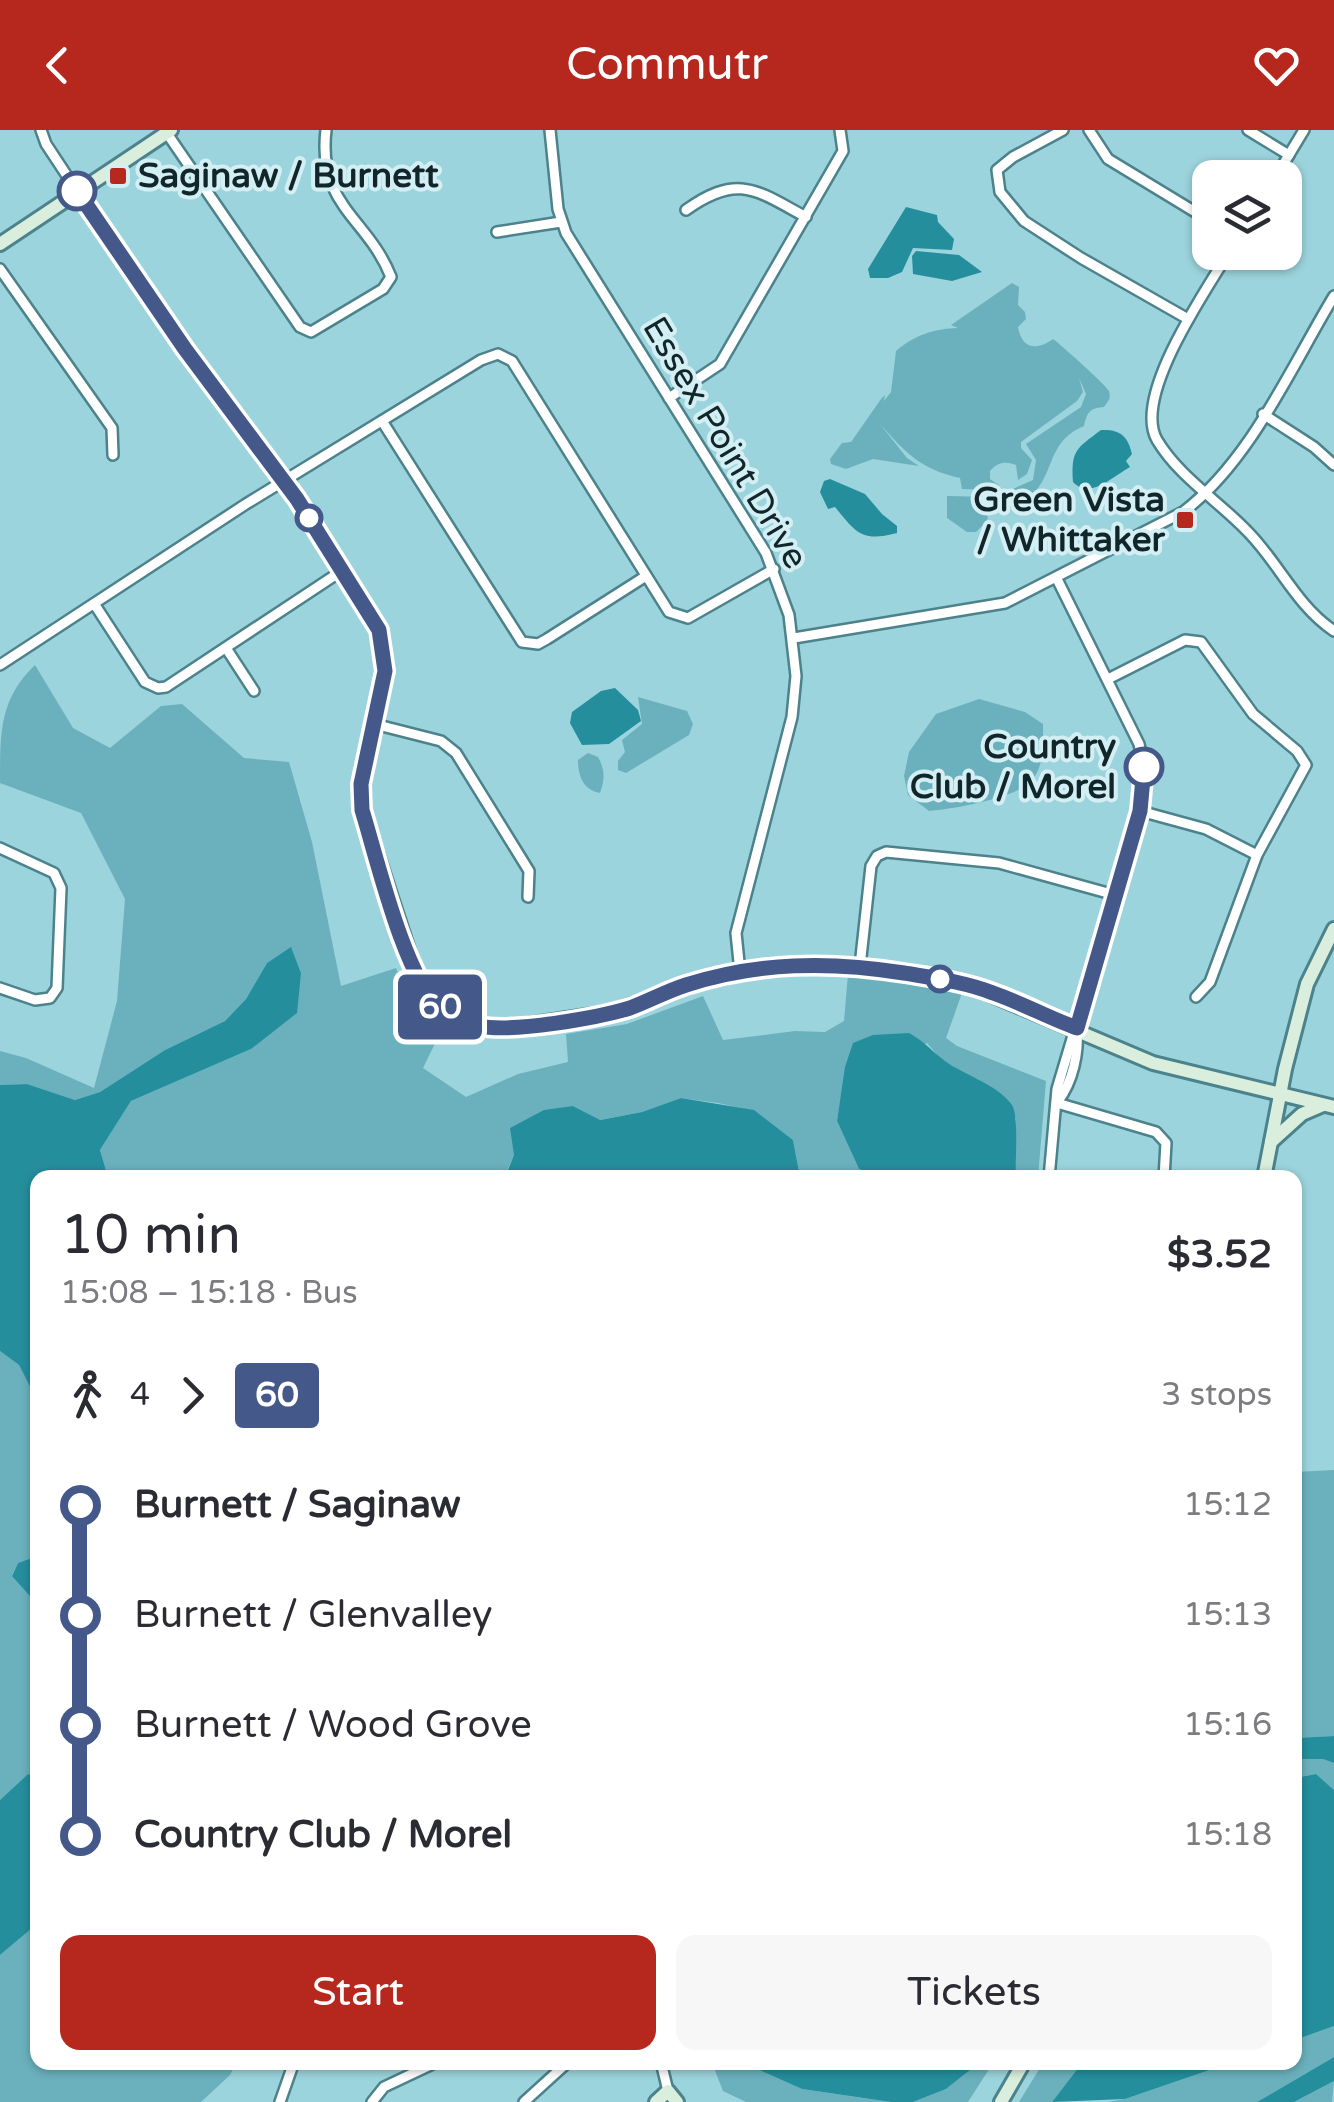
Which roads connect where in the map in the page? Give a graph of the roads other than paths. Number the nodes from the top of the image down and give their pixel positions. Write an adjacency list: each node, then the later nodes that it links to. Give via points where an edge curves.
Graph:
1 (41, 130): 12 (street)
2 (326, 130): 9 (street, via 330,183 391,277 384,289 311,332 300,327)
3 (550, 130): 16 (street, Essex Point Drive)
4 (840, 130): 15 (street, via 842,151)
5 (1063, 130): 22 (street, via 1001,164 995,176 1006,202 1042,234)
6 (1088, 130): 14 (street, via 1108,160)
7 (1248, 130): 10 (street)
8 (1304, 130): 10 (street)
9 (169, 131): 12 (street)
10 (1289, 154): 11 (street)
11 (1286, 160)
12 (77, 191): 18 (street); 28 (street)
13 (686, 210): 15 (street, via 704,196 746,188)
14 (1192, 210)
15 (806, 218): 23 (street, via 720,364)
16 (561, 222): 17 (street); 23 (street, Essex Point Drive)
17 (497, 232)
18 (0, 244)
19 (0, 269): 26 (street, via 112,428)
20 (1218, 270): 22 (street)
21 (1334, 296): 24 (street, via 1325,321)
22 (1188, 319): 29 (street, via 1158,382 1152,424 1165,451)
23 (669, 398): 30 (street, Essex Point Drive)
24 (1263, 414): 27 (street); 29 (street)
25 (382, 421): 28 (street); 32 (street, via 480,360 505,355); 32 (street, via 522,642 538,644)
26 (113, 454)
27 (1334, 465)
28 (284, 482): 31 (street); 34 (street)
29 (1207, 494): 33 (street); 35 (street, via 1251,534 1302,604)
30 (774, 568): 32 (street, via 688,618 669,612); 36 (street, Essex Point Drive)
31 (343, 570): 37 (street); 41 (street, via 383,642 385,671)
32 (646, 576)
33 (1057, 579): 36 (street, via 990,607); 39 (street)
34 (95, 605): 37 (street, via 150,686 166,686); 38 (street)
35 (1334, 630)
36 (794, 638): 49 (street, Essex Point Drive, via 796,698 736,933)
37 (226, 648): 40 (street)
38 (0, 665)
39 (1108, 679): 42 (street, via 1139,744); 44 (street, via 1184,640 1200,642 1253,714 1303,758 1304,774)
40 (254, 691)
41 (374, 724): 46 (street, via 441,741 456,753 529,870); 49 (street, via 362,810 412,968 449,1012 479,1026 559,1021 630,1008)
42 (1140, 811): 44 (street, via 1206,829); 45 (street)
43 (0, 848): 50 (street, via 54,873 61,888 58,988 50,998 35,1000)
44 (1258, 855): 51 (street, via 1210,982)
45 (1115, 895): 48 (street, via 999,863 881,854 872,866); 52 (street)
46 (528, 897)
47 (1334, 929): 53 (street, via 1307,984)
48 (860, 966): 49 (street, via 795,964); 52 (street, via 971,986)
49 (740, 972)
50 (0, 988)
51 (1196, 997)
52 (1077, 1028): 53 (street, via 1153,1063); 54 (street, via 1079,1046)
53 (1280, 1094): 55 (street); 56 (street)
54 (1057, 1103): 57 (street); 58 (street, via 1156,1132 1166,1143)
55 (1329, 1106): 56 (street, via 1302,1114)
56 (1270, 1142): 59 (street)
57 (1050, 1170)
58 (1164, 1170)
59 (1265, 1170)
60 (291, 2070): 66 (street)
61 (419, 2070): 67 (street, via 392,2082)
62 (559, 2070): 68 (street)
63 (664, 2070): 65 (street)
64 (1019, 2070): 70 (street)
65 (673, 2096): 69 (street)
66 (280, 2102)
67 (372, 2102)
68 (524, 2102)
69 (656, 2102)
70 (1001, 2102)

